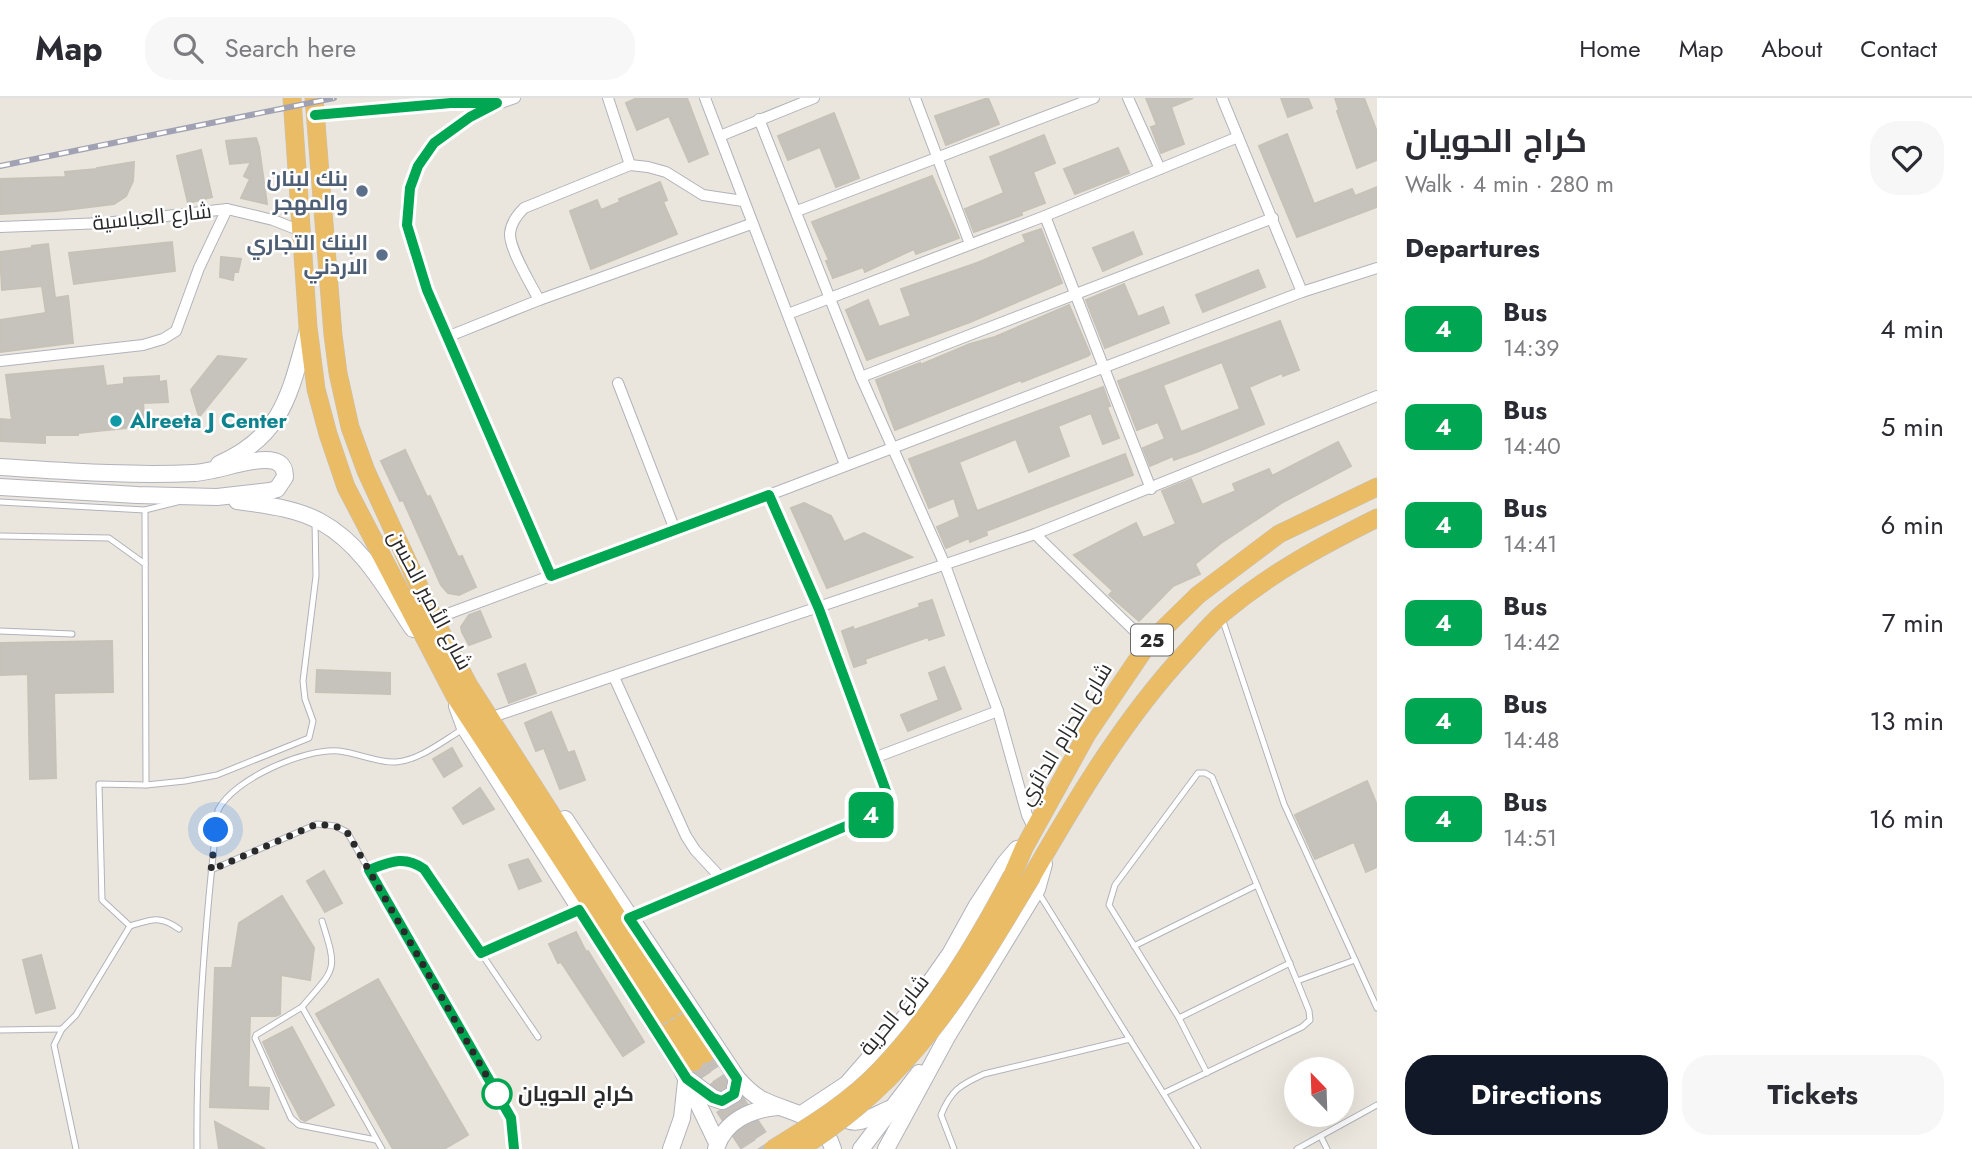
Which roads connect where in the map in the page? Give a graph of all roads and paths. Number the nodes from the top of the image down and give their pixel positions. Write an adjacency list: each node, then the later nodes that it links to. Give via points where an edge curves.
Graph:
1 (515, 98): 10 (street)
2 (608, 98): 16 (street)
3 (705, 98): 13 (street)
4 (814, 98): 12 (street)
5 (915, 98): 15 (street)
6 (1094, 98): 15 (street)
7 (1128, 98): 17 (street)
8 (1222, 98): 14 (street)
9 (292, 100): 11 (highway); 25 (highway, شارع الأمير الحسن)
10 (497, 103): 11 (street); 34 (street, via 434,143 410,188 407,225)
11 (314, 104): 62 (highway, شارع الأمير الحسن, via 332,335 350,427)
12 (760, 120): 13 (street); 20 (street)
13 (720, 136): 18 (street)
14 (1238, 137): 17 (street); 22 (street)
15 (937, 158): 20 (street); 26 (street)
16 (630, 165): 18 (street, via 666,173 703,195); 31 (street, via 524,208 517,216 511,243)
17 (1160, 169): 21 (street)
18 (743, 201): 23 (street)
19 (226, 209): 24 (street, شارع العباسية, via 105,223); 25 (street, شارع العباسية); 35 (street, via 176,331 143,345)
20 (797, 211): 30 (street)
21 (1045, 216): 26 (street); 29 (street)
22 (1273, 218): 28 (street); 29 (street)
23 (751, 224): 31 (street); 32 (street)
24 (0, 227)
25 (301, 231): 33 (highway, شارع الأمير الحسن)
26 (970, 244): 30 (street)
27 (1377, 268): 28 (street)
28 (1302, 292): 36 (street)
29 (1074, 295): 36 (street); 37 (street)
30 (830, 299): 32 (street); 37 (street)
31 (539, 300): 34 (street)
32 (788, 314): 41 (street)
33 (308, 327): 43 (main road, via 290,392 265,436); 66 (highway, شارع الأمير الحسن, via 316,389 346,487)
34 (447, 337): 59 (street)
35 (0, 361)
36 (1104, 368): 40 (street); 46 (street)
37 (861, 377): 40 (street)
38 (618, 383): 54 (street)
39 (1377, 396): 46 (street)
40 (892, 448): 41 (street); 58 (street)
41 (845, 466): 47 (street)
42 (0, 467): 43 (main road, via 109,474)
43 (198, 473): 49 (main road, via 264,461 283,467 285,477 278,489)
44 (0, 487): 48 (main road)
45 (1377, 487): 65 (highway, شارع الحزام الدائري / 25, via 1279,534 1198,595)
46 (1152, 489): 55 (street)
47 (769, 495): 54 (street); 60 (street)
48 (192, 497): 49 (main road); 51 (lane)
49 (217, 497): 53 (main road, via 278,507)
50 (0, 502): 51 (lane)
51 (145, 510): 57 (lane)
52 (1377, 518): 61 (highway, 25, via 1285,566)
53 (315, 519): 66 (main road, via 355,548); 73 (lane, via 316,576 303,681 313,721 309,738 217,775)
54 (675, 530): 59 (street)
55 (1035, 534): 58 (street); 65 (street)
56 (0, 536): 57 (lane, via 109,538)
57 (145, 564): 73 (lane)
58 (945, 565): 60 (street); 69 (street)
59 (551, 576): 62 (street)
60 (819, 609): 67 (street); 72 (street)
61 (1221, 615): 80 (highway, 25, via 1156,684 1118,737 1051,843); 89 (lane, via 1284,804)
62 (434, 619): 68 (highway, شارع الأمير الحسن)
63 (0, 631): 64 (lane)
64 (72, 634)
65 (1148, 644): 74 (highway, شارع الحزام الدائري / 25, via 1087,734)
66 (435, 661): 68 (highway, شارع الأمير الحسن)
67 (614, 677): 70 (street); 79 (street, via 686,836)
68 (461, 690): 70 (main road); 71 (main road); 102 (highway, شارع الأمير الحسن)
69 (998, 711): 72 (street); 74 (street)
70 (498, 715): 83 (main road)
71 (465, 728): 76 (lane, via 406,761 321,752 256,775 218,810); 82 (main road)
72 (874, 758): 79 (street, via 888,807)
73 (146, 785): 85 (lane, via 99,785 102,900)
74 (1034, 829): 75 (highway, شارع الحزام الدائري / 25)
75 (1024, 848): 78 (highway, شارع الحزام الدائري / 25); 105 (main road, 25, via 1017,849 1005,863 907,1015)
76 (211, 870): 77 (lane, via 317,824 347,832); 115 (lane, via 196,1088)
77 (369, 870): 88 (lane, via 395,860 412,861 424,869); 117 (lane, via 511,1118)
78 (1012, 876): 119 (highway, شارع الحرية, bridge, via 964,963 888,1062 830,1112)
79 (721, 878): 83 (street)
80 (1034, 883): 99 (main road, 25); 101 (lane); 120 (highway, شارع الحرية, bridge, via 928,1038 884,1084)
81 (1257, 885): 87 (lane); 87 (lane, via 1212,777 1198,773 1115,885 1109,905); 90 (lane)
82 (579, 910): 88 (lane); 97 (main road)
83 (629, 918): 93 (main road)
84 (322, 921): 92 (lane, via 333,955 331,973)
85 (130, 926): 86 (lane, via 166,920); 96 (lane, via 76,1015)
86 (179, 929)
87 (1134, 946): 95 (lane)
88 (481, 953): 100 (lane)
89 (1354, 960): 91 (lane); 94 (lane)
90 (1290, 963): 91 (lane); 95 (lane)
91 (1297, 981): 103 (lane, via 1310,1020)
92 (302, 1007): 112 (lane); 112 (lane, via 255,1038 291,1118 299,1125)
93 (690, 1008): 97 (path, bridge); 104 (main road)
94 (1377, 1008)
95 (1179, 1018): 103 (lane)
96 (62, 1029): 98 (lane); 114 (lane, via 54,1045)
97 (656, 1029): 102 (main road)
98 (0, 1030)
99 (948, 1035): 109 (main road, 25); 123 (main road)
100 (538, 1037)
101 (1130, 1039): 106 (lane); 124 (lane, via 984,1074 962,1084 948,1098 941,1115)
102 (695, 1065): 104 (main road, via 713,1098 722,1101 734,1094); 113 (main road); 118 (main road)
103 (1207, 1073): 106 (lane)
104 (737, 1079): 108 (main road, via 761,1099)
105 (840, 1090): 109 (main road, via 837,1108 848,1122); 110 (main road, 25)
106 (1164, 1093): 125 (lane)
107 (1377, 1105): 111 (lane)
108 (780, 1107): 110 (main road); 113 (main road, via 743,1115)
109 (893, 1108): 122 (main road, 25)
110 (803, 1113): 121 (main road, via 819,1125)
111 (1321, 1137): 126 (lane); 127 (lane)
112 (376, 1140): 116 (lane)
113 (717, 1146)
114 (76, 1149)
115 (197, 1149)
116 (382, 1149)
117 (514, 1149)
118 (671, 1149)
119 (773, 1149)
120 (799, 1149)
121 (833, 1149)
122 (862, 1149)
123 (886, 1149)
124 (954, 1149)
125 (1198, 1149)
126 (1297, 1149)
127 (1327, 1149)

